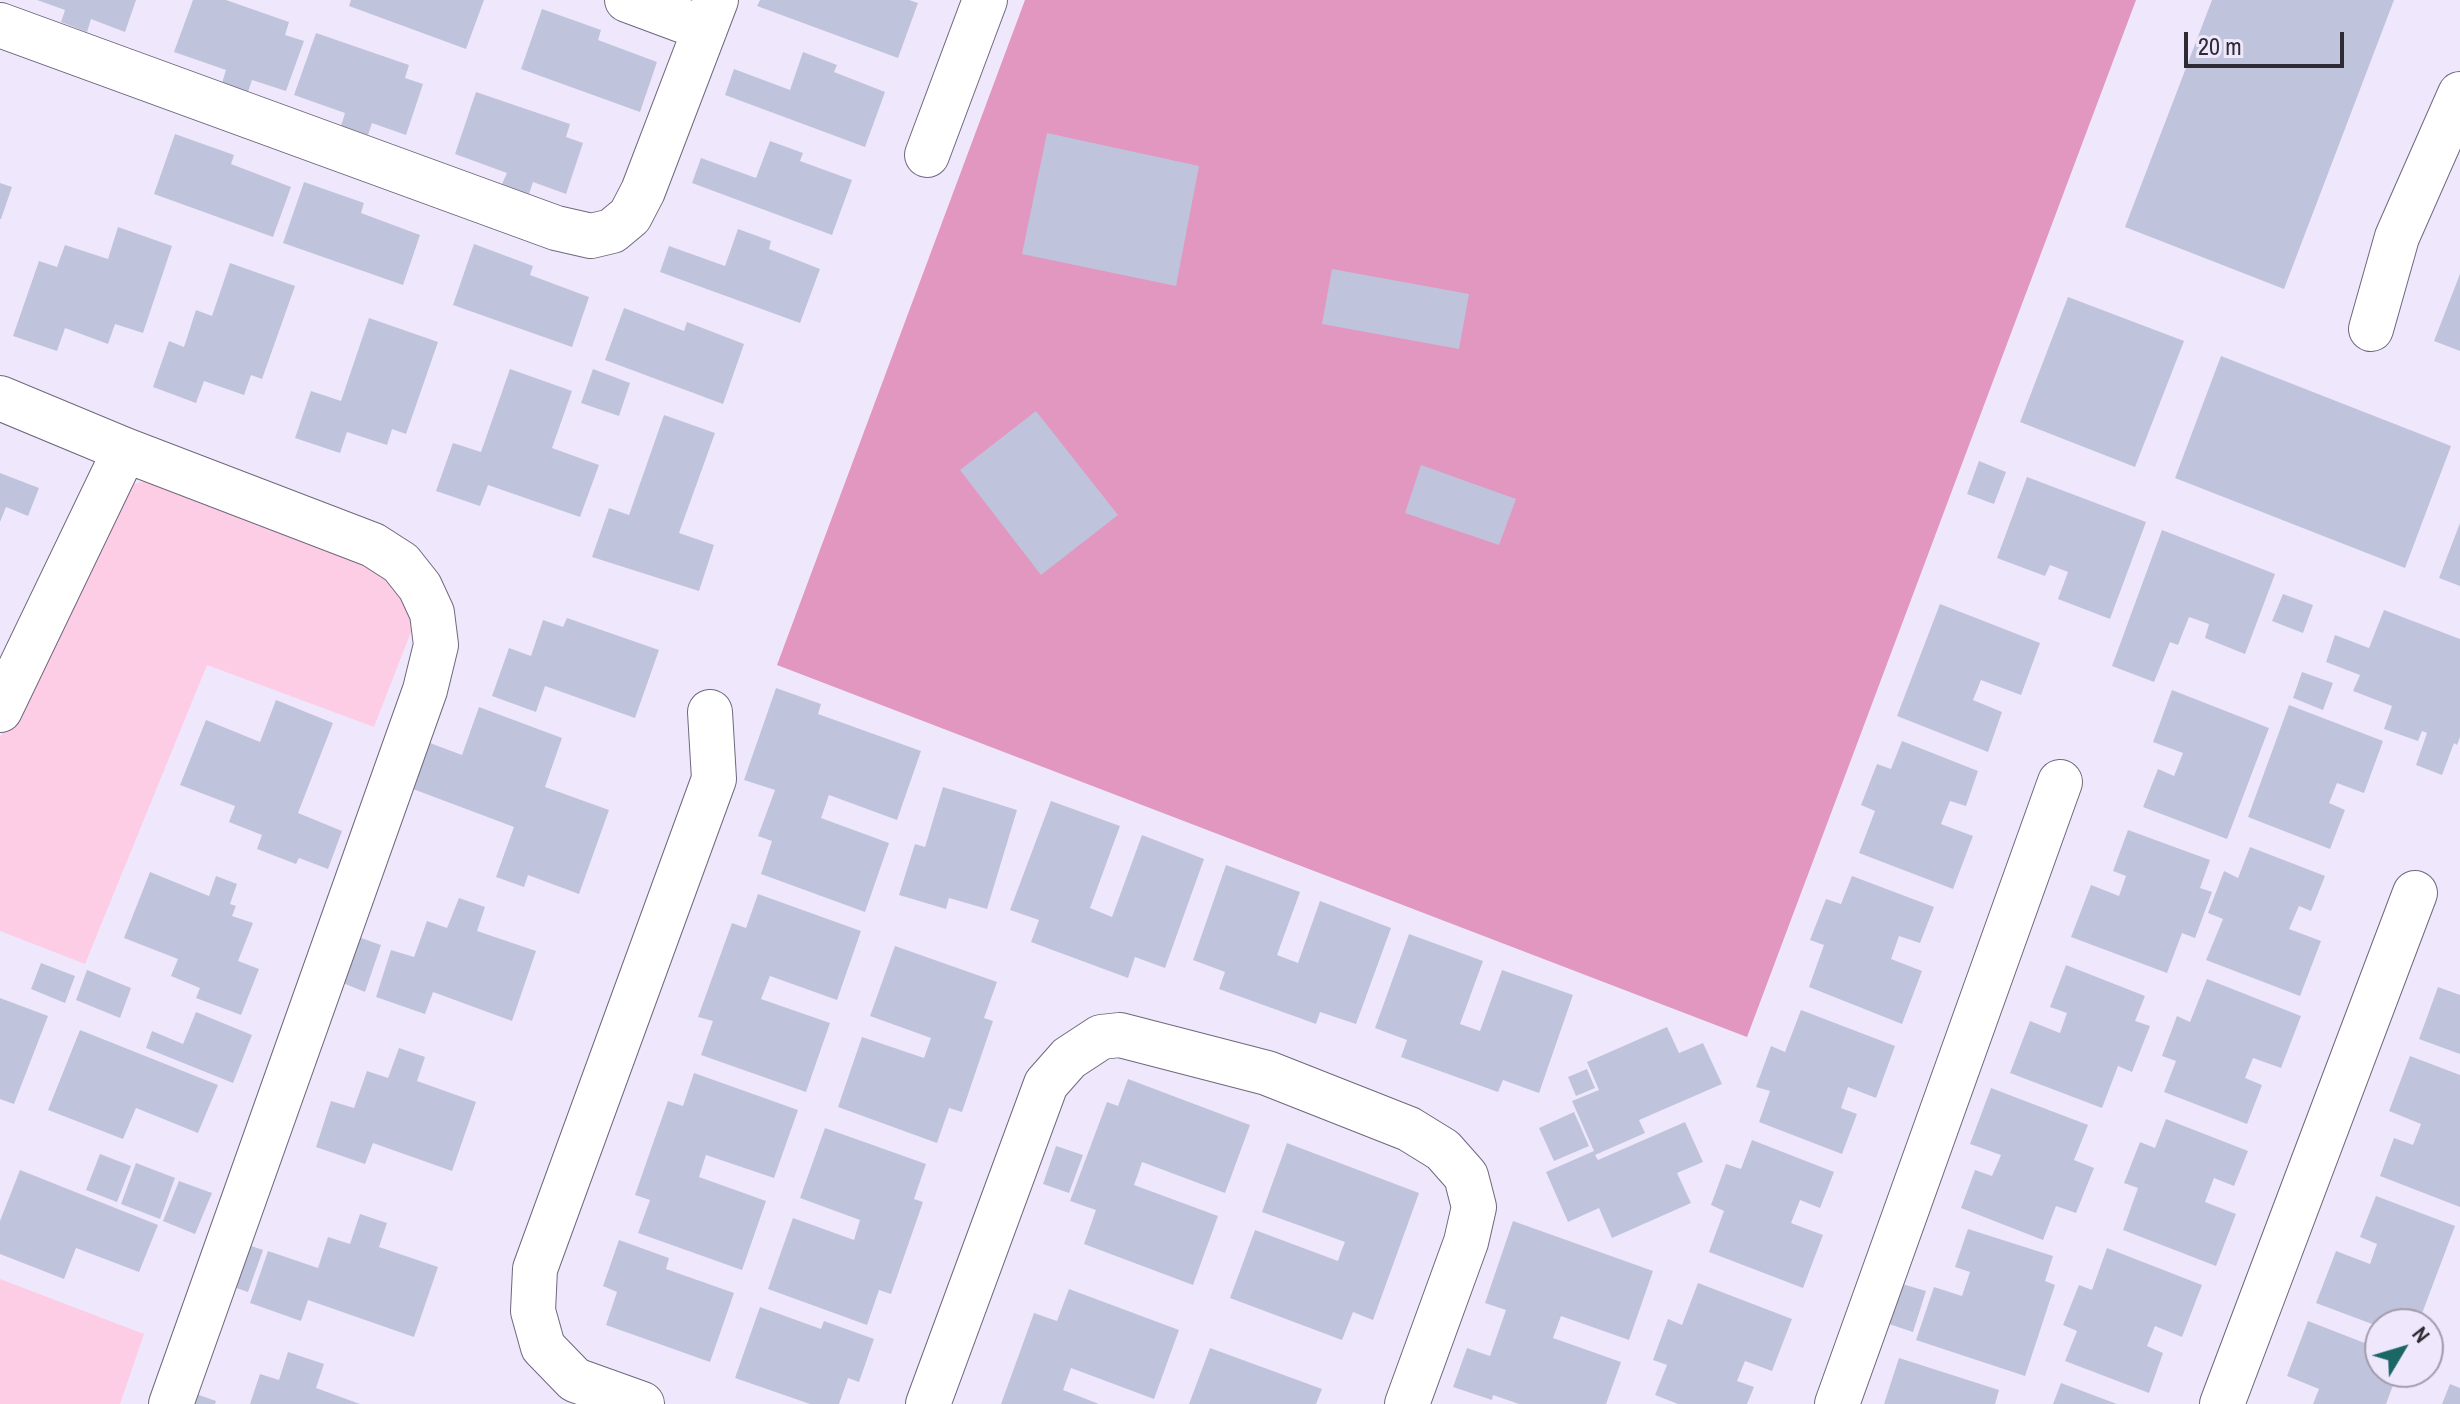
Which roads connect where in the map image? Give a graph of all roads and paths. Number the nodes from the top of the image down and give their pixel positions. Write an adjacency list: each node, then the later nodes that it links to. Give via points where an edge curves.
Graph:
1 (627, 0): 3 (street)
2 (985, 0): 6 (street)
3 (710, 14): 4 (street, via 630,216 612,231 591,236 556,228)
4 (0, 25)
5 (2460, 94): 7 (street, via 2397,237)
6 (927, 155)
7 (2371, 329)
8 (0, 398): 9 (street)
9 (125, 450): 10 (street); 15 (street, via 373,545 401,563 420,587 432,613 436,645 425,690)
10 (0, 710)
11 (710, 712): 14 (street, via 714,779 535,1269 533,1311 543,1347 575,1380)
12 (2060, 782): 18 (street)
13 (2415, 893): 19 (street)
14 (619, 1400)
15 (171, 1404)
16 (928, 1404): 17 (street, via 1046,1084 1079,1051 1101,1037 1120,1035 1267,1073 1409,1129 1443,1150 1466,1176 1474,1207 1466,1242)
17 (1407, 1404)
18 (1837, 1404)
19 (2222, 1404)

